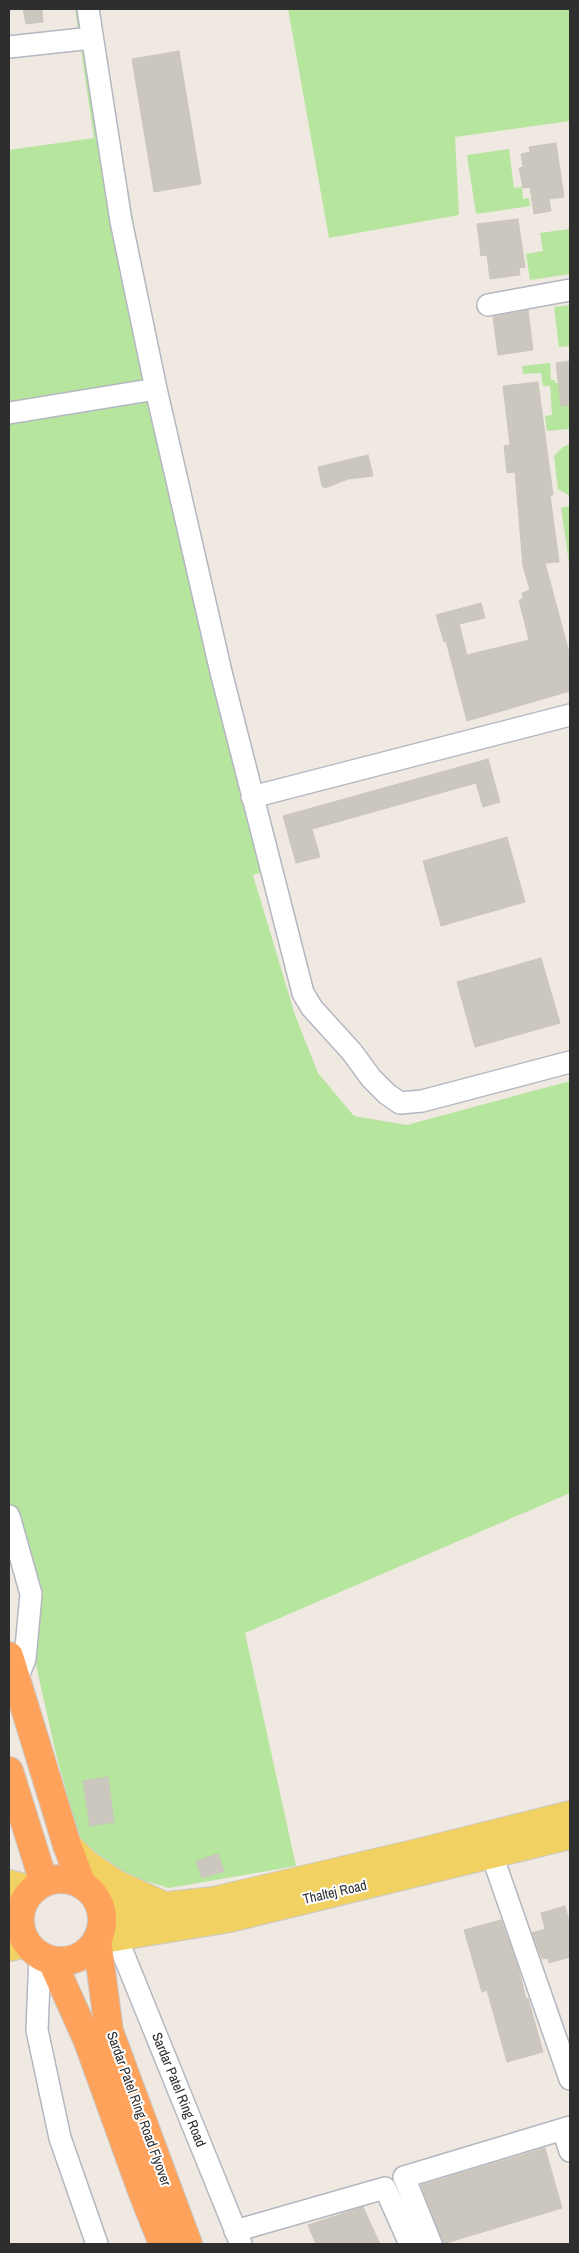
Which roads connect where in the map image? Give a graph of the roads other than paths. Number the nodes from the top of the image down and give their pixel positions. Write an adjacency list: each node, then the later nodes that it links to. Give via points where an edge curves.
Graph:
1 (88, 9): 2 (street)
2 (92, 38): 3 (street); 6 (street, via 121,221)
3 (9, 47)
4 (570, 290): 5 (street)
5 (488, 304)
6 (156, 390): 7 (street); 9 (street)
7 (9, 413)
8 (570, 715): 9 (street)
9 (252, 798): 10 (street, via 303,993 312,1008 387,1094 400,1102 422,1101)
10 (570, 1062)
11 (9, 1516): 12 (street, via 31,1594 25,1658)
12 (12, 1668): 16 (highway)
13 (9, 1771): 19 (highway)
14 (570, 1815): 20 (main road, via 214,1901)
15 (570, 1835): 17 (main road, Thaltej Road)
16 (67, 1845): 18 (highway); 20 (main road, via 85,1863 116,1884)
17 (492, 1854): 22 (main road, Thaltej Road, via 230,1918); 24 (street)
18 (82, 1885): 19 (highway, via 57,1879); 21 (highway, via 91,1892)
19 (29, 1886): 23 (highway, via 20,1912 20,1925)
20 (165, 1906): 21 (main road)
21 (102, 1913): 22 (highway, via 101,1931)
22 (107, 1938): 23 (highway, via 78,1958 66,1961); 25 (highway, Sardar Patel Ring Road Flyover, via 109,2031); 28 (street, Sardar Patel Ring Road)
23 (32, 1952): 25 (highway, Sardar Patel Ring Road Flyover, via 87,2040); 29 (street, via 37,2030 60,2138)
24 (570, 2079)
25 (128, 2119): 30 (highway, Sardar Patel Ring Road Flyover); 31 (highway, Sardar Patel Ring Road Flyover)
26 (567, 2128): 27 (street); 33 (street, via 404,2177)
27 (570, 2151)
28 (238, 2238): 32 (street, via 385,2188)
29 (97, 2244)
30 (163, 2244)
31 (188, 2244)
32 (410, 2244)
33 (431, 2244)

